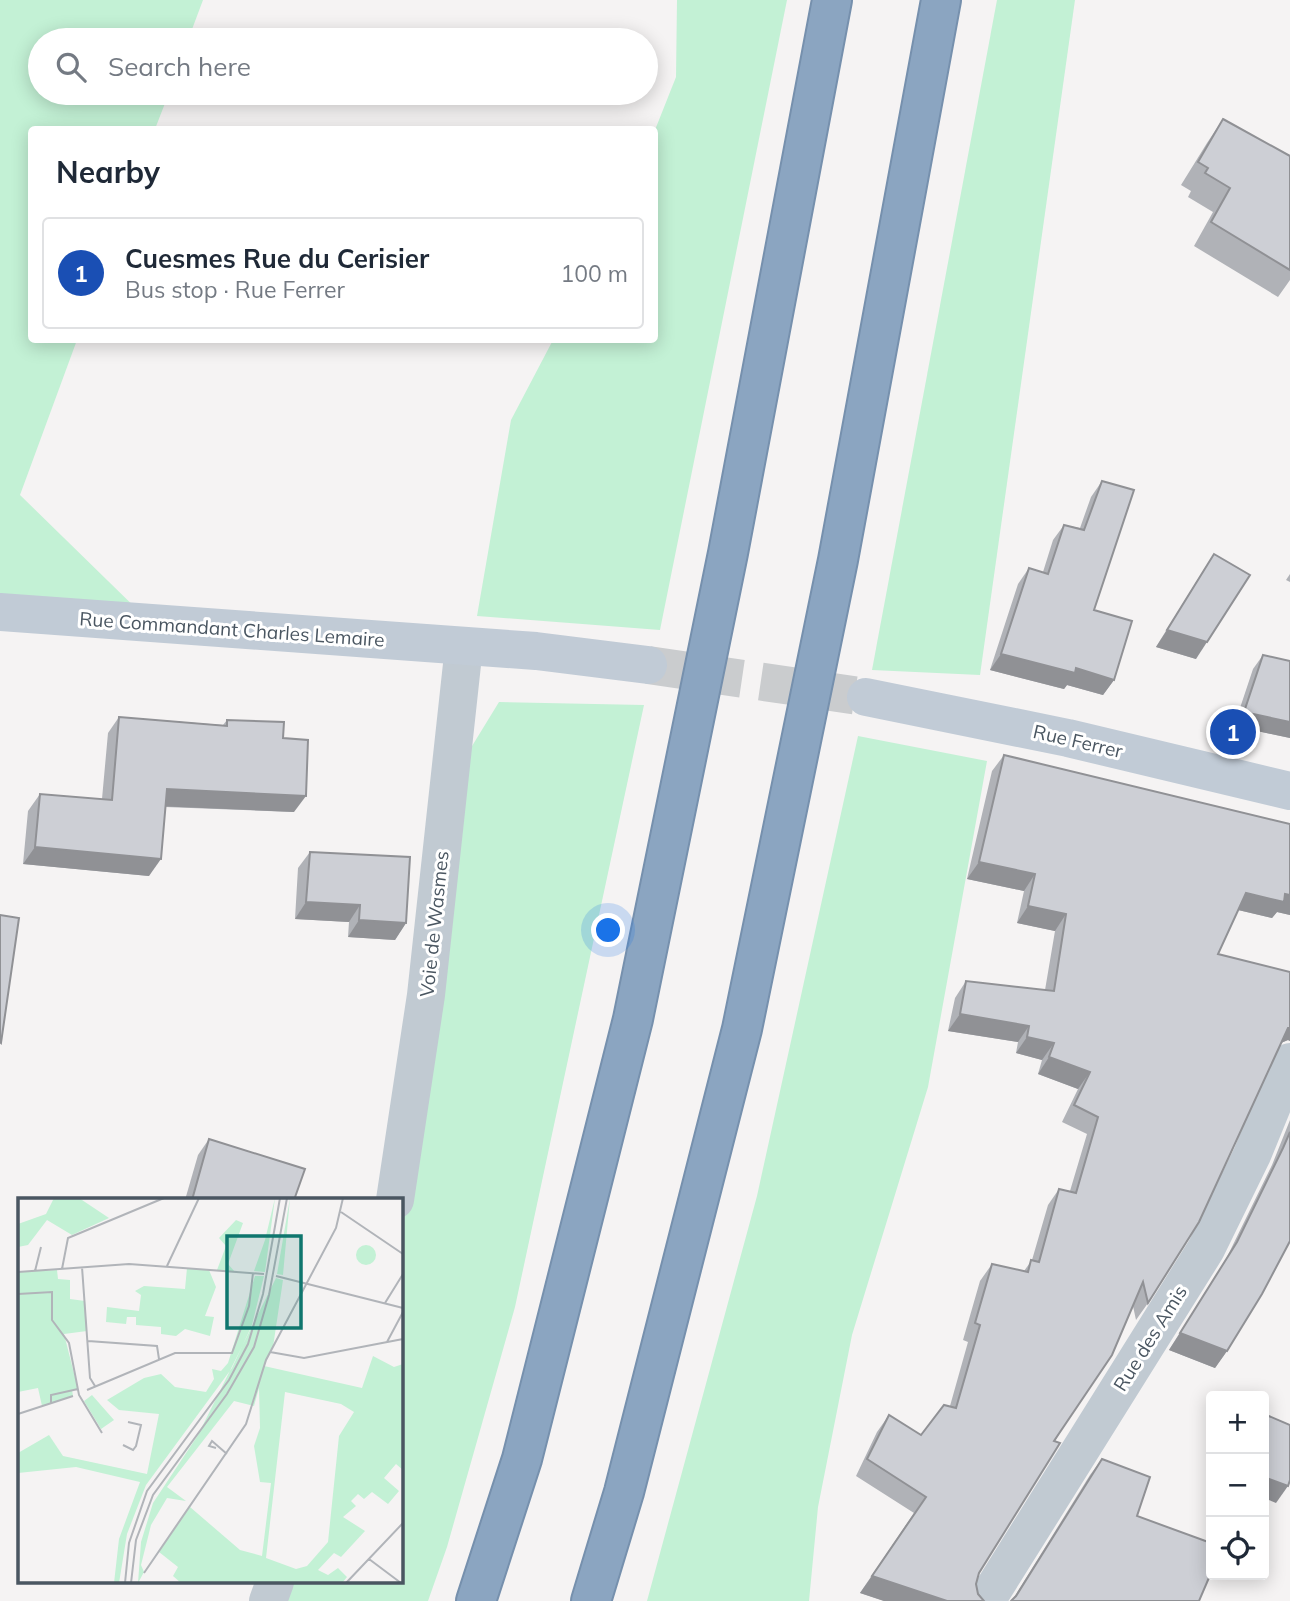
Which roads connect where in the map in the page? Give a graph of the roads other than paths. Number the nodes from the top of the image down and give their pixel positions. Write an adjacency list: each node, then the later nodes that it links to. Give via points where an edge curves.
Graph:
1 (832, 0): 12 (highway, via 728,553 633,1019 522,1459)
2 (941, 0): 13 (highway, via 841,546 742,1029 624,1492)
3 (0, 612): 4 (street, Rue Commandant Charles Lemaire)
4 (464, 646): 5 (street); 9 (street, Voie de Wasmes, via 426,995)
5 (648, 665)
6 (866, 697): 7 (street, Rue Ferrer, via 1068,738)
7 (1290, 791)
8 (1290, 1062): 14 (street, Rue des Amis, via 1206,1249)
9 (395, 1198)
10 (274, 1584): 11 (street)
11 (268, 1601)
12 (475, 1601)
13 (591, 1601)
14 (986, 1601)

